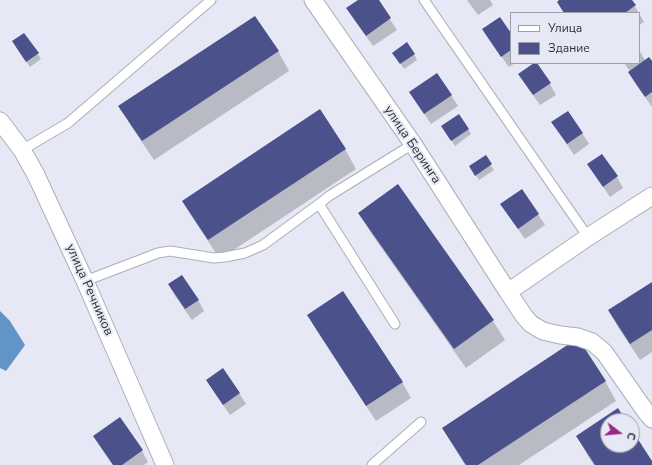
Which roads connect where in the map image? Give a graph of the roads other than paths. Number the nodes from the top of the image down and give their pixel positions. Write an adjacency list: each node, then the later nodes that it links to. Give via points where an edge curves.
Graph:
1 (211, 0): 6 (lane, via 68,123)
2 (312, 0): 5 (street, улица Беринга)
3 (424, 0): 9 (lane)
4 (0, 122): 6 (street, улица Речников)
5 (413, 144): 8 (lane); 11 (street, улица Беринга)
6 (22, 150): 10 (street, улица Речников)
7 (652, 196): 9 (street)
8 (319, 204): 10 (lane, via 263,245 245,253 214,258 170,251 158,253); 12 (lane)
9 (588, 237): 11 (street)
10 (85, 281): 15 (street, улица Речников)
11 (508, 292): 13 (street, улица Беринга, via 531,324 543,331 592,342 604,352)
12 (395, 324)
13 (652, 419)
14 (420, 422): 16 (lane)
15 (165, 465)
16 (372, 465)

